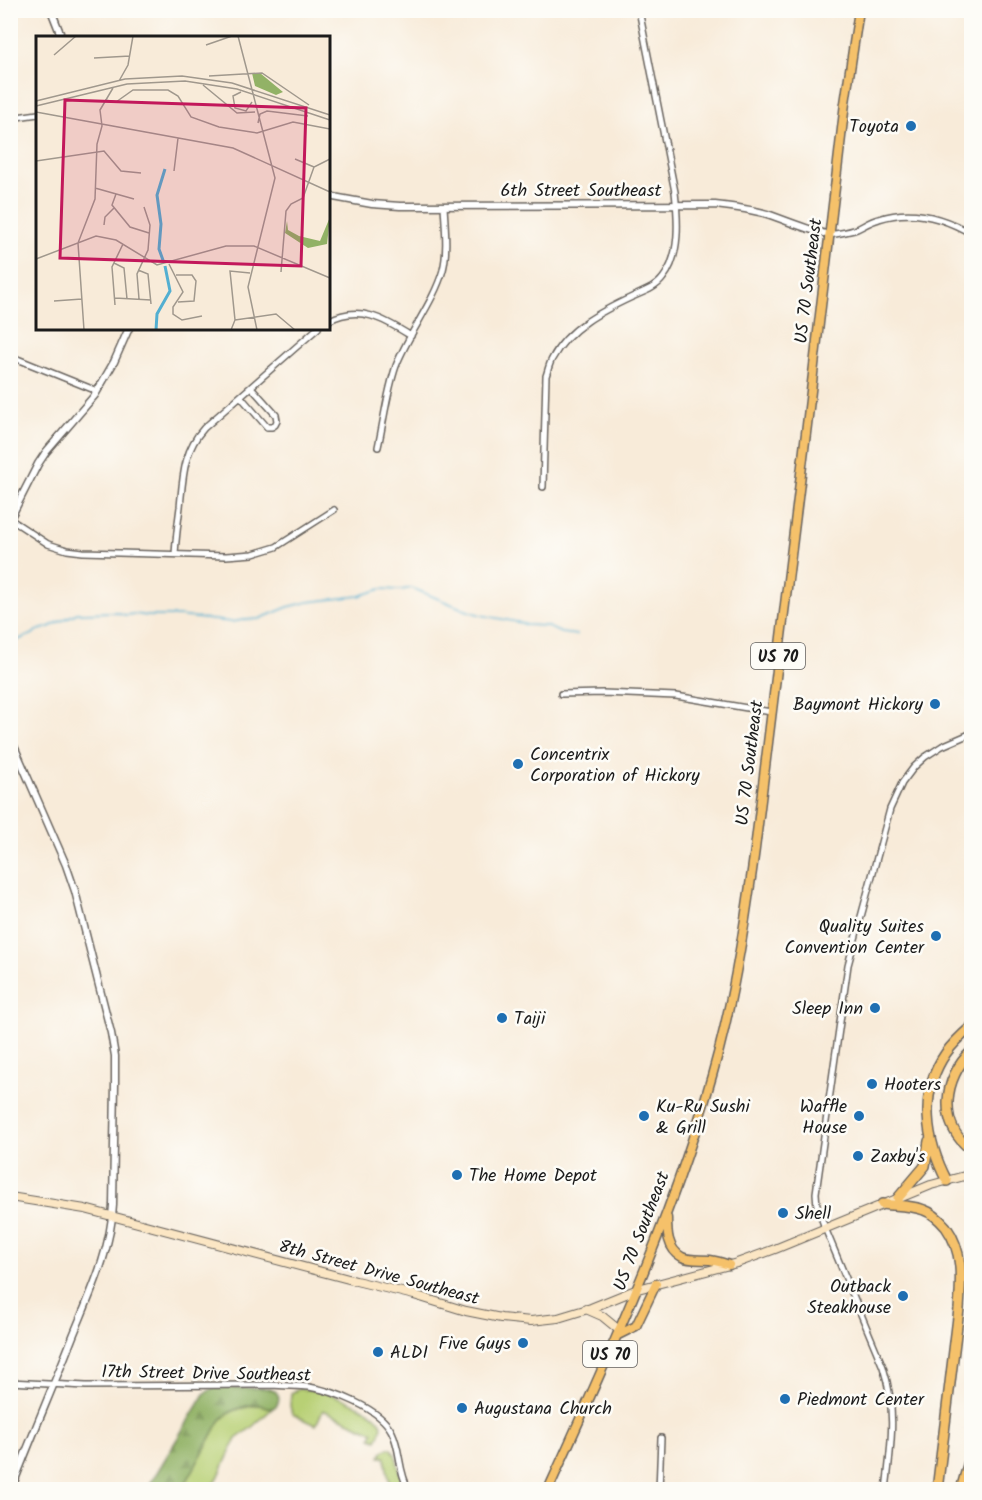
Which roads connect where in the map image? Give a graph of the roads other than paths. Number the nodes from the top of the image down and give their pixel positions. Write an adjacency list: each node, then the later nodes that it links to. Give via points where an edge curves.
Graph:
1 (51, 10): 4 (street)
2 (639, 10): 8 (street)
3 (859, 10): 11 (main road, US 70 Southeast / US 70)
4 (61, 36)
5 (36, 114): 6 (street)
6 (10, 118)
7 (330, 196): 9 (street, 6th Street Southeast, via 372,204)
8 (676, 205): 9 (street, 6th Street Southeast); 11 (street, 6th Street Southeast, via 744,208); 21 (street, via 676,249 664,278 589,320 551,359 546,376)
9 (444, 206): 15 (street, via 443,269)
10 (972, 234): 11 (street, via 934,217 905,214)
11 (830, 235): 26 (main road, US 70 Southeast / US 70)
12 (330, 320): 15 (street, via 359,313)
13 (128, 330): 18 (street)
14 (316, 330): 17 (street)
15 (411, 336): 20 (street, via 396,366)
16 (10, 356): 18 (street)
17 (251, 387): 19 (street); 19 (street, via 276,416 275,425 267,427)
18 (97, 391): 23 (street, via 46,452)
19 (241, 397): 24 (street, via 204,428 190,447 183,474)
20 (378, 447)
21 (543, 487)
22 (334, 510): 24 (street, via 276,547 261,552 226,556)
23 (11, 519): 24 (street, via 48,544 67,550)
24 (175, 554)
25 (561, 694): 26 (street, via 661,694)
26 (771, 712): 38 (main road, US 70 Southeast / US 70, via 746,916 728,1010 702,1109)
27 (972, 734): 40 (street, via 933,751 914,767 890,809 845,983 816,1193)
28 (10, 737): 39 (street, via 66,866 111,1033 115,1056)
29 (972, 1026): 31 (highway, via 946,1053 934,1076 928,1100)
30 (972, 1051): 32 (highway, via 952,1076 948,1105 953,1127)
31 (929, 1130): 34 (highway); 36 (highway, via 925,1166)
32 (972, 1150)
33 (972, 1174): 34 (main road, 8th Street Drive Southeast)
34 (947, 1181): 36 (main road, 8th Street Drive Southeast)
35 (10, 1197): 39 (main road, 8th Street Drive Southeast, via 85,1209)
36 (898, 1198): 37 (main road, 8th Street Drive Southeast)
37 (882, 1204): 40 (main road, 8th Street Drive Southeast); 55 (highway, via 931,1213 952,1237 959,1259 959,1309)
38 (667, 1211): 41 (main road, via 669,1241 681,1257); 43 (main road, US 70 Southeast / US 70)
39 (113, 1218): 44 (main road, 8th Street Drive Southeast, via 484,1315 531,1321); 47 (street, via 101,1266)
40 (825, 1228): 41 (main road, 8th Street Drive Southeast); 54 (street, via 888,1383 893,1421)
41 (729, 1265): 42 (main road, 8th Street Drive Southeast)
42 (656, 1284): 43 (main road, 8th Street Drive Southeast); 45 (main road, via 636,1326)
43 (638, 1289): 44 (main road, 8th Street Drive Southeast); 45 (main road, US 70 Southeast / US 70)
44 (586, 1309): 45 (main road, via 602,1316)
45 (619, 1332): 52 (main road, US 70 Southeast / US 70)
46 (10, 1382): 47 (street, 17th Street Drive Southeast)
47 (54, 1385): 50 (street); 51 (street, 17th Street Drive Southeast, via 272,1385 323,1390 381,1417 394,1438)
48 (662, 1438): 53 (street)
49 (972, 1451): 56 (highway)
50 (11, 1490)
51 (409, 1490)
52 (548, 1490)
53 (660, 1490)
54 (886, 1490)
55 (938, 1490)
56 (961, 1490)

